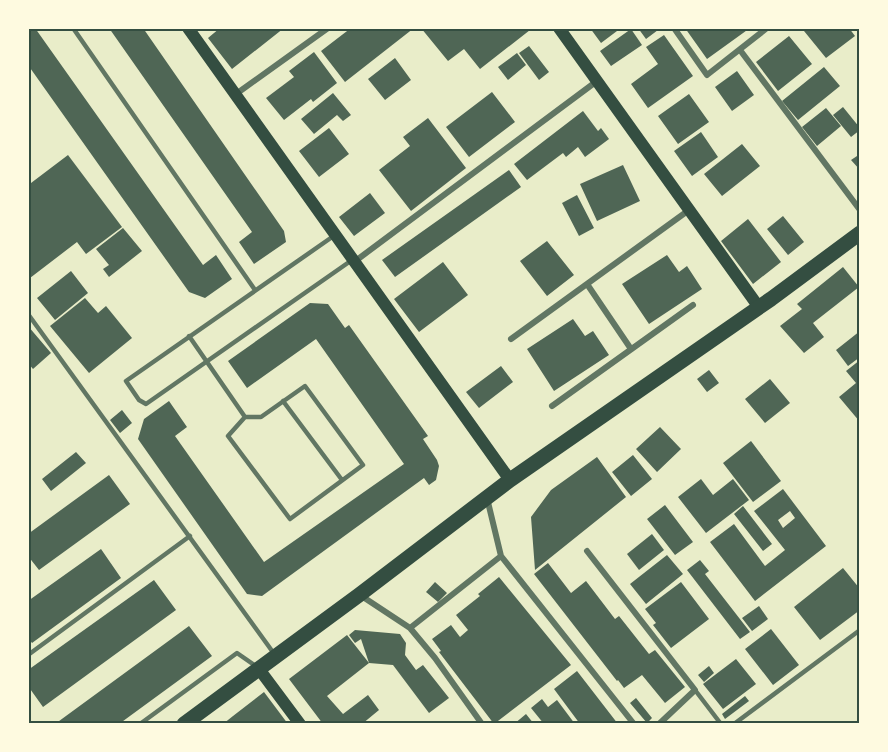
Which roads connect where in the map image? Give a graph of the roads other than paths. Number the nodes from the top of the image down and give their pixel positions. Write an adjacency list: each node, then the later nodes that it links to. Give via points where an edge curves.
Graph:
1 (73, 28): 16 (lane)
2 (188, 28): 9 (main road)
3 (328, 28): 9 (street)
4 (559, 28): 8 (main road)
5 (674, 28): 7 (street, via 706,75)
6 (767, 28): 7 (street)
7 (740, 50): 11 (street)
8 (597, 81): 10 (main road); 14 (street)
9 (235, 95): 13 (main road)
10 (689, 210): 15 (street); 18 (main road)
11 (860, 210)
12 (860, 233): 18 (main road)
13 (335, 235): 14 (main road); 16 (lane)
14 (353, 261): 23 (lane); 28 (main road)
15 (587, 284): 21 (street); 22 (street)
16 (255, 290): 20 (lane)
17 (693, 305): 22 (street)
18 (758, 306): 28 (main road)
19 (28, 314): 30 (lane)
20 (189, 336): 23 (lane); 23 (lane, via 126,381 139,400 146,404)
21 (511, 339)
22 (631, 349): 25 (street)
23 (207, 361): 26 (lane)
24 (283, 401): 26 (lane, via 261,417); 27 (lane); 27 (lane, via 305,386 363,465)
25 (552, 406)
26 (245, 417): 27 (lane, via 228,436 290,519)
27 (342, 480)
28 (510, 480): 29 (main road)
29 (486, 497): 32 (street); 33 (main road)
30 (190, 536): 36 (lane); 37 (lane)
31 (587, 550): 39 (street)
32 (501, 556): 34 (street); 44 (street)
33 (359, 595): 34 (street); 37 (main road)
34 (410, 628): 43 (street)
35 (860, 630): 47 (lane)
36 (28, 655)
37 (276, 656): 38 (main road)
38 (259, 669): 40 (lane, via 237,653); 41 (main road); 42 (main road)
39 (694, 690): 45 (street); 46 (lane)
40 (140, 723)
41 (184, 723)
42 (300, 723)
43 (482, 723)
44 (634, 723)
45 (659, 723)
46 (721, 723)
47 (734, 723)

